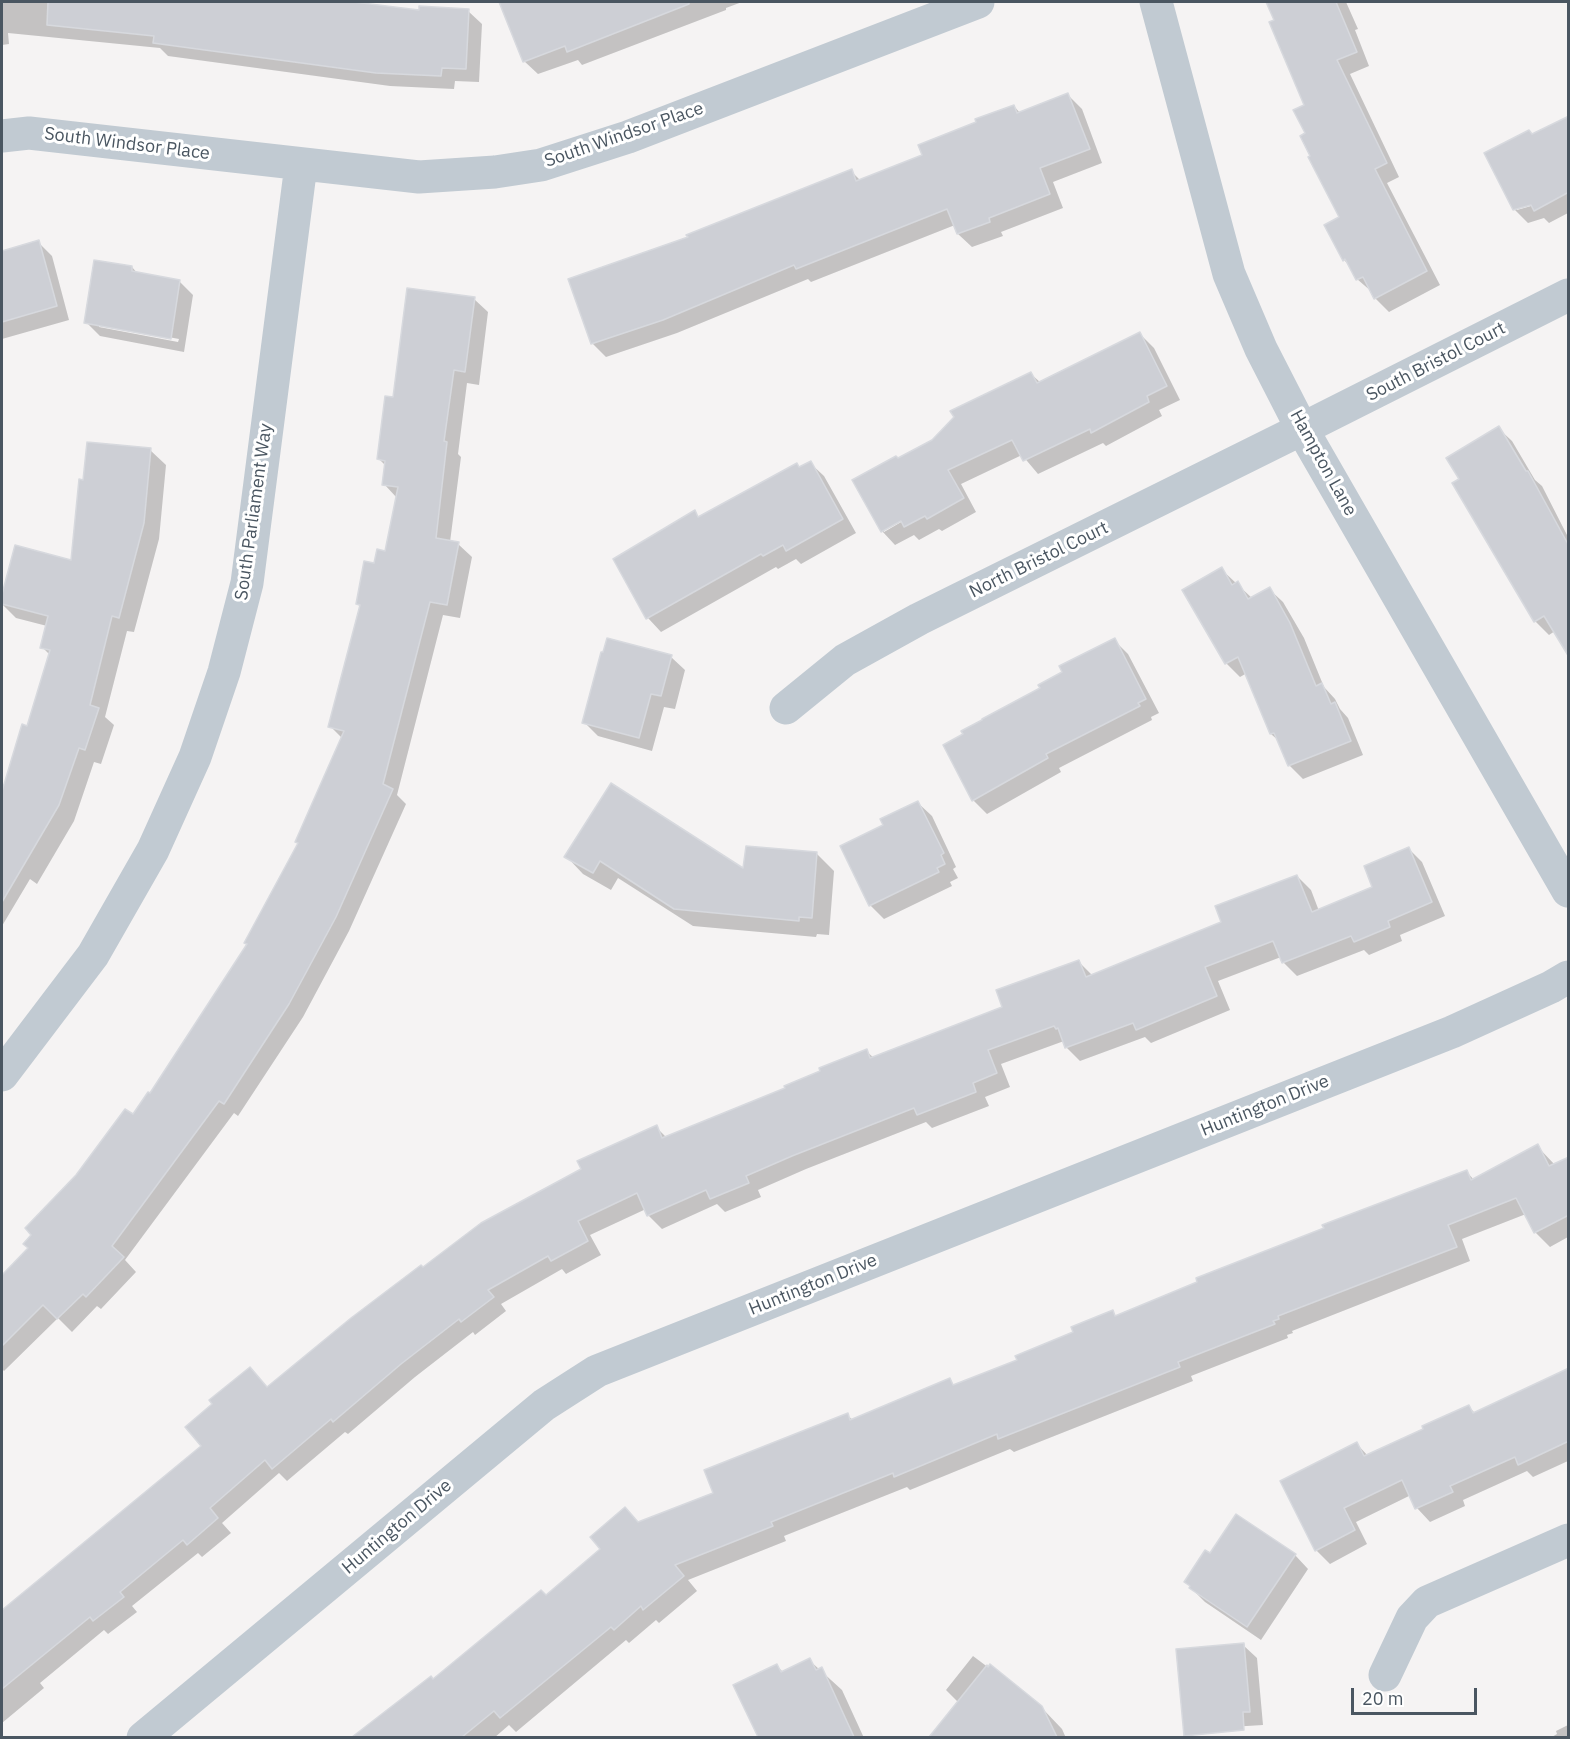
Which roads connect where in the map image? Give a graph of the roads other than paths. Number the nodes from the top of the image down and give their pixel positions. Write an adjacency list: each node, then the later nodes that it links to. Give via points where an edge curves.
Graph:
1 (978, 2): 4 (street, South Windsor Place, via 628,137 541,165 419,177)
2 (1156, 2): 6 (street, Hampton Lane, via 1229,274)
3 (2, 136): 4 (street, South Windsor Place, via 29,133)
4 (301, 165): 10 (street, South Parliament Way, via 247,583 224,672 195,757 153,850 93,955)
5 (1569, 295): 6 (street, South Bristol Court)
6 (1302, 429): 7 (street, North Bristol Court, via 919,619 845,660); 8 (street, Hampton Lane)
7 (786, 708)
8 (1569, 891)
9 (1569, 977): 13 (street, Huntington Drive, via 1452,1032 597,1371 544,1405)
10 (9, 1066)
11 (1569, 1540): 12 (street, via 1427,1602 1412,1618)
12 (1385, 1675)
13 (143, 1737)

